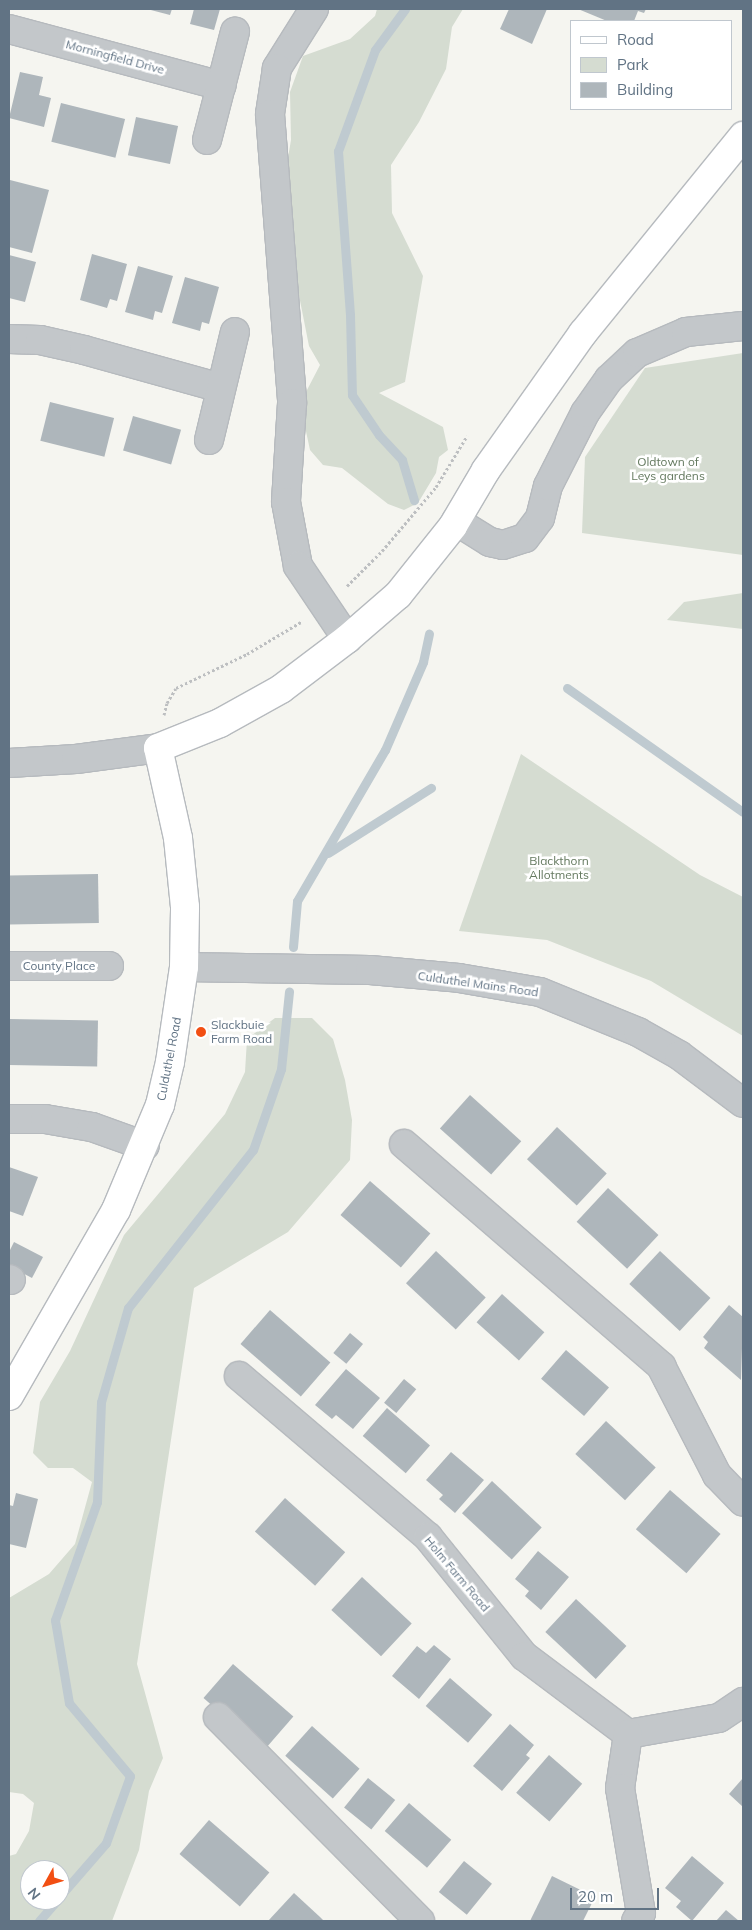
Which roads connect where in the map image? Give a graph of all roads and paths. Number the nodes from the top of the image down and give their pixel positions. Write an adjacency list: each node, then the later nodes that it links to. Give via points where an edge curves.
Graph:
1 (314, 9): 13 (street, via 277,68 270,114 292,403 286,502 298,566)
2 (9, 29): 4 (street, Morningfield Drive)
3 (235, 32): 4 (street)
4 (221, 86): 6 (street)
5 (743, 136): 12 (main road, via 583,333 486,470)
6 (207, 140)
7 (743, 326): 12 (street, via 686,332 637,353 609,379 576,429 548,486 540,518 525,538 503,545 490,542)
8 (235, 332): 10 (street)
9 (9, 339): 10 (street, via 40,340 66,346)
10 (221, 388): 11 (street)
11 (208, 440)
12 (456, 521): 13 (main road, via 398,595)
13 (347, 639): 14 (main road, via 281,689 220,723)
14 (158, 748): 15 (street); 18 (main road, Culduthel Road, via 178,838 184,907)
15 (9, 763)
16 (9, 966): 17 (street, County Place)
17 (109, 966)
18 (184, 967): 19 (street, Culduthel Mains Road, via 370,970 459,978 540,992 638,1032 679,1055); 22 (main road, Culduthel Road, via 170,1062 160,1105)
19 (743, 1103)
20 (9, 1119): 22 (street, via 45,1119 92,1127)
21 (404, 1144): 25 (street, via 661,1366 717,1474)
22 (145, 1146): 24 (main road, Culduthel Road, via 116,1210)
23 (239, 1376): 28 (street, Holm Farm Road, via 428,1538 524,1656)
24 (9, 1396)
25 (743, 1502)
26 (743, 1702): 28 (street, via 719,1718)
27 (218, 1717): 30 (street)
28 (628, 1734): 29 (street, via 620,1788)
29 (641, 1918)
30 (420, 1921)

